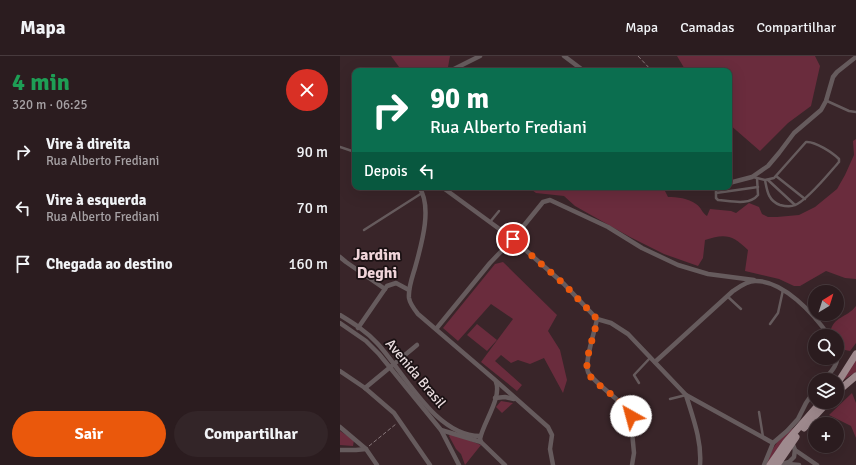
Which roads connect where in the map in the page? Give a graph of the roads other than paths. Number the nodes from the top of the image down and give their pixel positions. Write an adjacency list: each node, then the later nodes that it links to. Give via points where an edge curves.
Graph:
1 (480, 56): 4 (street)
2 (564, 56): 5 (street)
3 (856, 57): 6 (street, via 837,72)
4 (456, 68)
5 (580, 68)
6 (826, 101): 7 (lane); 11 (street, via 818,114 794,133 772,162)
7 (856, 112)
8 (340, 147): 9 (lane)
9 (352, 151)
10 (776, 176): 13 (lane); 20 (lane); 20 (lane, via 806,142 815,144 838,158 840,162)
11 (752, 177): 12 (lane); 14 (street)
12 (757, 178): 13 (lane); 15 (lane)
13 (766, 180): 21 (lane); 21 (lane, via 768,194 777,204)
14 (732, 182)
15 (758, 187): 19 (lane); 19 (lane, via 758,195 747,202 718,200)
16 (420, 190): 18 (street)
17 (446, 190): 23 (street)
18 (422, 193): 24 (lane); 29 (street, via 425,202 424,226)
19 (716, 193)
20 (805, 200): 21 (lane)
21 (795, 205)
22 (499, 211): 23 (lane)
23 (490, 222): 25 (street)
24 (364, 230)
25 (513, 239): 27 (street, via 542,202 550,200 608,227 642,248 678,265 708,274); 35 (street, via 564,284); 40 (street)
26 (340, 257): 28 (street)
27 (754, 280): 30 (street, via 767,282); 31 (street, via 743,284)
28 (385, 289): 29 (street, via 396,283); 39 (street)
29 (409, 290): 40 (street, via 410,302 414,309)
30 (783, 290): 33 (street, via 790,293); 38 (lane, via 778,313)
31 (727, 296): 32 (lane); 46 (street)
32 (741, 309)
33 (808, 311)
34 (340, 315): 39 (street, Avenida Brasil)
35 (597, 319): 45 (street, via 611,323 628,334); 85 (street, via 587,370 630,411 634,453)
36 (816, 321): 41 (street)
37 (340, 323): 42 (street, Avenida Brasil)
38 (770, 324)
39 (359, 327): 42 (street); 48 (street, Avenida Brasil, via 377,343)
40 (436, 329): 53 (street)
41 (823, 329)
42 (354, 333): 48 (street, Avenida Brasil)
43 (417, 345): 48 (street)
44 (856, 354): 51 (main road)
45 (650, 357): 46 (street); 54 (lane, via 634,375)
46 (655, 362): 58 (street)
47 (836, 365): 50 (street)
48 (392, 366): 56 (street); 57 (street, Avenida Brasil)
49 (340, 371): 56 (street)
50 (829, 373)
51 (844, 373)
52 (856, 376): 55 (main road)
53 (495, 380): 59 (street); 62 (street)
54 (640, 383)
55 (844, 386)
56 (365, 388): 81 (street, via 388,407)
57 (415, 395): 69 (street, Avenida Brasil); 70 (street, Avenida Brasil, via 451,426 470,436)
58 (686, 395): 60 (lane); 71 (street); 86 (street, via 700,440)
59 (495, 398): 62 (street, via 509,397); 70 (street)
60 (670, 399)
61 (808, 400): 67 (street)
62 (519, 402): 84 (street, via 551,432)
63 (815, 409): 66 (main road)
64 (822, 409): 73 (main road)
65 (759, 412): 71 (lane)
66 (807, 418): 67 (street); 88 (main road)
67 (798, 419): 74 (street)
68 (340, 426): 75 (street)
69 (441, 430): 72 (street, Avenida Brasil); 82 (street)
70 (480, 436): 72 (street)
71 (763, 436): 74 (street)
72 (481, 442): 83 (street)
73 (792, 442): 77 (street); 79 (main road)
74 (773, 443): 87 (street)
75 (366, 449): 76 (street); 80 (street)
76 (340, 450)
77 (795, 450): 78 (street, via 792,460); 90 (street)
78 (786, 463): 79 (street); 89 (street)
79 (777, 464)
80 (377, 465)
81 (430, 465)
82 (459, 465)
83 (505, 465)
84 (552, 465)
85 (632, 465)
86 (700, 465)
87 (764, 465)
88 (770, 465)
89 (799, 465)
90 (817, 465)

